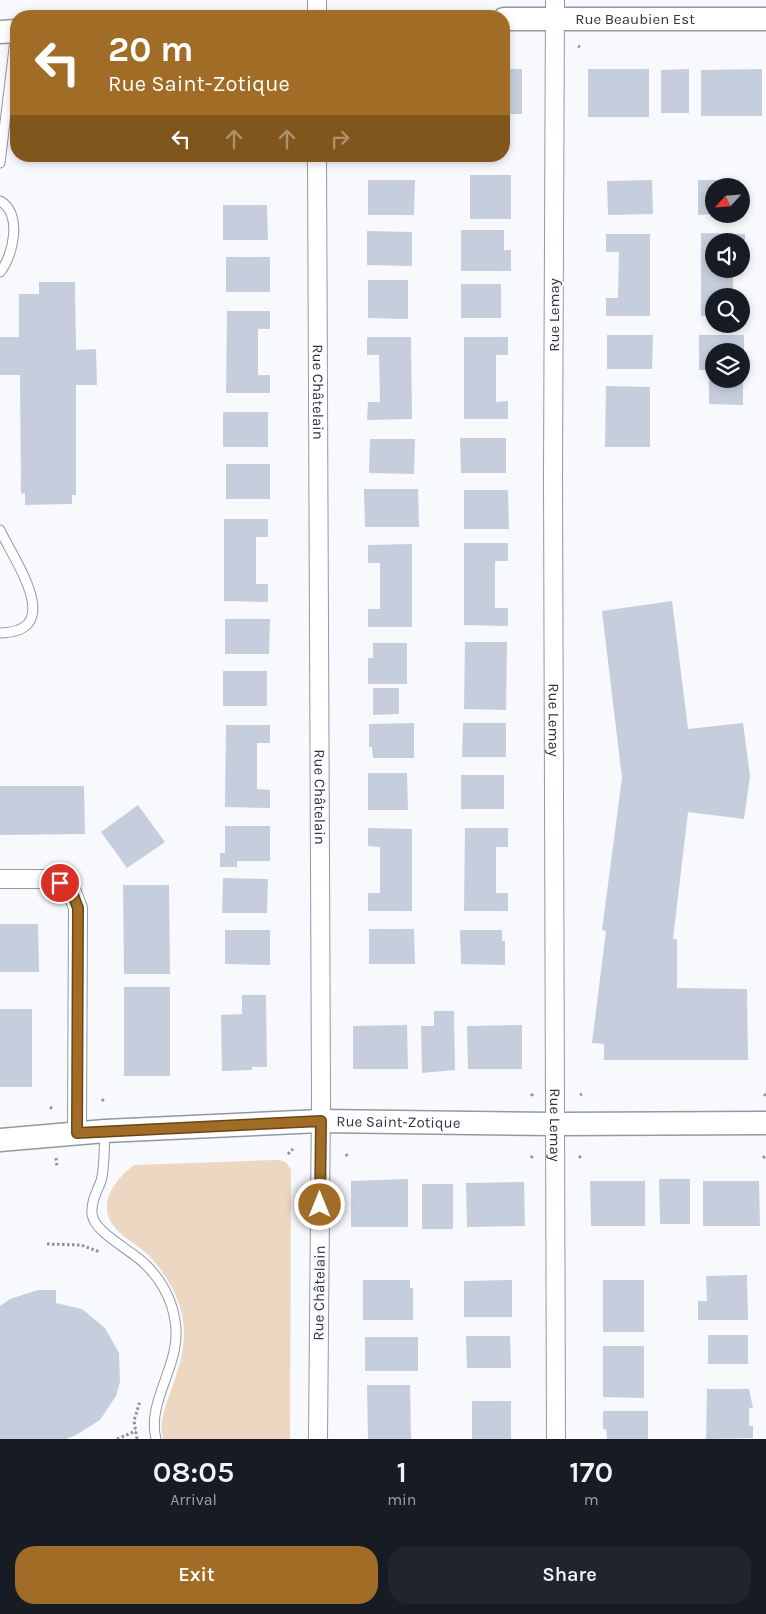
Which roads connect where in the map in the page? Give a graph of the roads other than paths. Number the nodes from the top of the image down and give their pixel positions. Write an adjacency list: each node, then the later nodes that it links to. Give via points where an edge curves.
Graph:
1 (555, 10): 2 (street, Rue Beaubien Est); 3 (street, Rue Beaubien Est); 14 (street, Rue Lemay)
2 (510, 18)
3 (766, 19)
4 (10, 80): 6 (lane)
5 (317, 162): 12 (street, Rue Châtelain)
6 (0, 163)
7 (0, 201): 8 (lane, via 10,212 14,229 11,251)
8 (0, 272)
9 (0, 530): 10 (lane, via 24,576 34,610 30,622 21,630)
10 (0, 633)
11 (0, 879): 16 (street, via 50,879 70,887 78,908)
12 (321, 1121): 14 (street, Rue Saint-Zotique); 15 (street, Rue Saint-Zotique); 19 (street, Rue Châtelain)
13 (766, 1123): 14 (street, Rue Saint-Zotique)
14 (556, 1124): 20 (street, Rue Lemay)
15 (105, 1132): 16 (street, Rue Saint-Zotique); 18 (lane, via 101,1180 93,1200 92,1215 99,1230 147,1266 166,1293 175,1320 176,1349 155,1414 153,1430)
16 (77, 1133): 17 (street, Rue Saint-Zotique)
17 (0, 1140)
18 (156, 1439)
19 (318, 1439)
20 (556, 1439)

